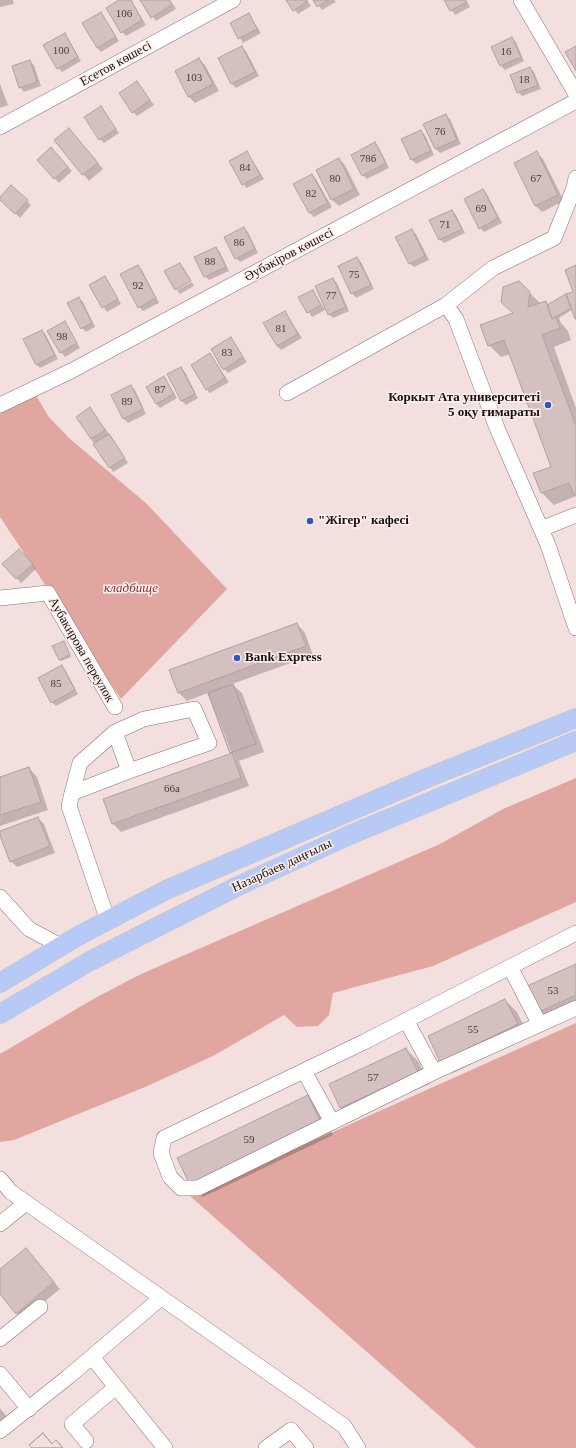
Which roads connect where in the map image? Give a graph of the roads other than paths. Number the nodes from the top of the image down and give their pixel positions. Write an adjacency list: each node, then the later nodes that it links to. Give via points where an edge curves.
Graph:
1 (233, 0): 5 (street, Есетов көшесі)
2 (521, 0): 3 (street)
3 (576, 94)
4 (576, 101): 9 (street, Әубәкіров көшесі, via 72,371)
5 (0, 127)
6 (576, 178): 7 (street, via 554,238 493,268)
7 (446, 305): 8 (street); 11 (street, via 456,319 497,428)
8 (287, 393)
9 (0, 405)
10 (576, 515): 11 (street)
11 (541, 529): 13 (street)
12 (0, 598): 14 (street, Аубакирова переулок, via 48,593)
13 (576, 628)
14 (115, 707)
15 (576, 718): 21 (main road, Назарбаев даңғылы, via 236,859 166,890)
16 (115, 732): 18 (street); 18 (street, via 144,719 194,709 209,744); 19 (street, via 80,763)
17 (576, 741): 27 (main road, Назарбаев даңғылы, via 352,834 238,886 90,961)
18 (129, 771): 19 (street)
19 (72, 794): 21 (street, via 69,806)
20 (0, 897): 23 (street, via 29,929)
21 (108, 921): 23 (main road, Назарбаев даңғылы)
22 (576, 932): 24 (street)
23 (61, 946): 25 (main road, Назарбаев даңғылы)
24 (510, 967): 28 (street); 29 (street)
25 (0, 983)
26 (576, 1008): 29 (street)
27 (0, 1014)
28 (406, 1020): 30 (street); 31 (street)
29 (539, 1024): 31 (street)
30 (304, 1071): 32 (street); 32 (street, via 164,1138 161,1153 170,1177 181,1188 198,1188)
31 (434, 1072): 32 (street)
32 (332, 1122)
33 (0, 1179): 34 (street, via 11,1192)
34 (26, 1202): 35 (street); 36 (street)
35 (0, 1224)
36 (161, 1298): 39 (street); 48 (street, via 344,1426)
37 (40, 1307): 38 (street)
38 (0, 1339)
39 (92, 1357): 41 (street); 42 (street)
40 (0, 1374): 42 (street)
41 (116, 1387): 44 (street, via 72,1424); 45 (street)
42 (29, 1408): 43 (street)
43 (0, 1431)
44 (86, 1441)
45 (164, 1448)
46 (266, 1448): 47 (street, via 291,1430)
47 (306, 1448)
48 (358, 1448)

